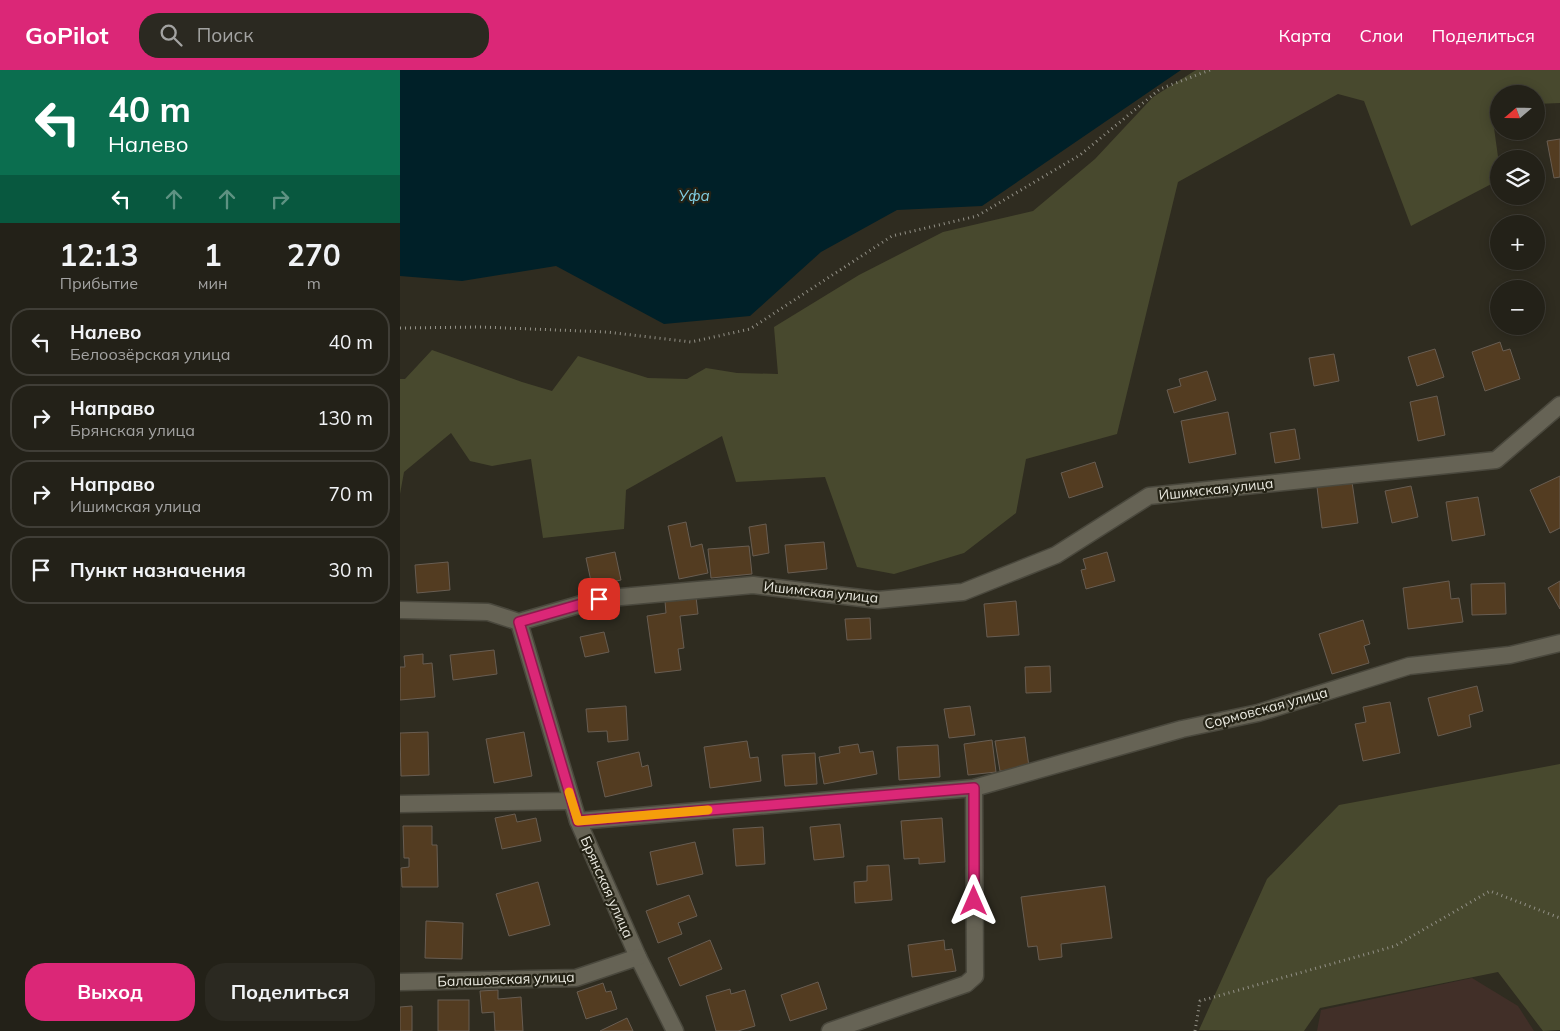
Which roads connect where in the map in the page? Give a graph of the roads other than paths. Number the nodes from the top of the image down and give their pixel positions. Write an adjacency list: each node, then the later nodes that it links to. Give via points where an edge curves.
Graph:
1 (1560, 404): 3 (street, Ишимская улица, via 1496,460 1148,496 1056,555 963,592 878,600 753,585 599,599)
2 (400, 610): 3 (street, via 488,612)
3 (519, 622): 6 (street, Брянская улица)
4 (1560, 643): 5 (street, Сормовская улица, via 1510,656 1409,666 1258,713 1182,729)
5 (974, 788): 8 (street, Сормовская улица); 12 (street, via 975,976 966,984)
6 (572, 801): 7 (street); 8 (street, Брянская улица)
7 (400, 804)
8 (578, 821): 9 (street, Брянская улица)
9 (638, 957): 10 (street, Балашовская улица, via 576,978); 11 (street, Брянская улица)
10 (400, 982)
11 (675, 1031)
12 (830, 1031)

